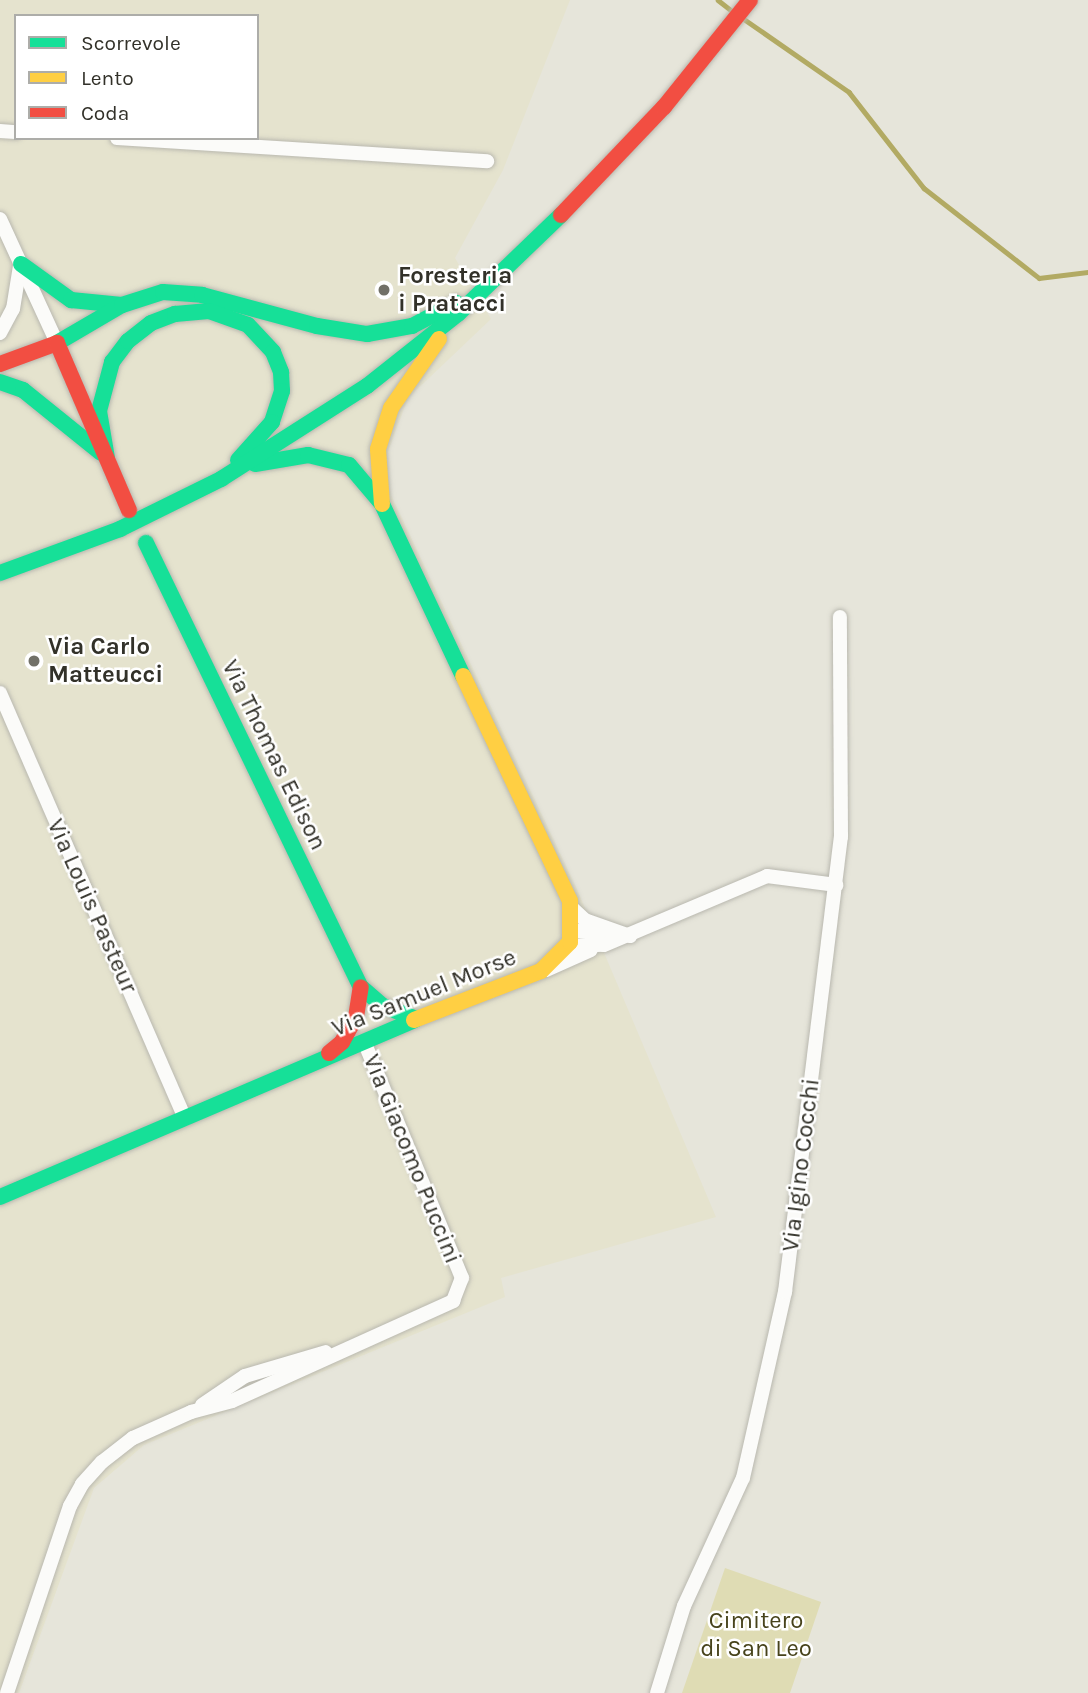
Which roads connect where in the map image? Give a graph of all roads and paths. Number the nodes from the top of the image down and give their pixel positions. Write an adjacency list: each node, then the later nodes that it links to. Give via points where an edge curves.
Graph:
1 (751, 0): 6 (main road, via 664,107 555,221)
2 (149, 140): 3 (street)
3 (487, 161)
4 (0, 219): 5 (street)
5 (20, 264): 7 (main road, via 71,300); 10 (street, via 13,309); 11 (street)
6 (480, 290): 7 (main road, via 412,326 367,334 317,326 183,291); 9 (main road)
7 (122, 305): 11 (main road)
8 (209, 311): 11 (main road, via 158,307); 14 (main road, via 175,314 151,323 128,341 112,362 99,411); 16 (main road, via 248,325 273,352 281,372 282,391 271,422)
9 (459, 313): 15 (main road, via 367,386); 17 (main road, via 391,408 378,449)
10 (0, 333)
11 (62, 340): 12 (main road); 14 (main road)
12 (0, 364)
13 (0, 382): 14 (main road, via 23,390)
14 (107, 458): 18 (main road)
15 (244, 466): 16 (main road); 17 (main road, via 308,455 349,465)
16 (221, 479): 20 (main road, via 120,529)
17 (382, 504): 24 (main road)
18 (129, 510)
19 (146, 543): 29 (main road, Via Thomas Edison)
20 (0, 573)
21 (840, 617): 23 (street, Via Igino Cocchi, via 841,837)
22 (0, 693): 35 (street, Via Louis Pasteur)
23 (836, 885): 25 (street, via 767,876); 38 (street, Via Igino Cocchi, via 785,1292 743,1478 684,1606)
24 (570, 906): 25 (street, via 585,920); 26 (main road)
25 (629, 936): 26 (street); 27 (street)
26 (568, 938): 27 (street); 28 (main road, Via Samuel Morse)
27 (604, 945): 28 (street)
28 (541, 971): 32 (main road, Via Samuel Morse)
29 (361, 987): 30 (main road); 31 (main road)
30 (383, 1006): 32 (main road); 33 (main road)
31 (356, 1017): 33 (main road); 34 (main road, via 342,1042)
32 (417, 1019): 33 (main road, Via Samuel Morse)
33 (376, 1035): 34 (main road, Via Samuel Morse); 37 (street, Via Giacomo Puccini, via 462,1279 453,1301 361,1342 246,1376 191,1412 133,1438 82,1484 70,1506)
34 (324, 1058): 35 (main road, Via Samuel Morse)
35 (185, 1119): 36 (main road, Via Samuel Morse)
36 (0, 1197)
37 (7, 1693)
38 (657, 1693)

